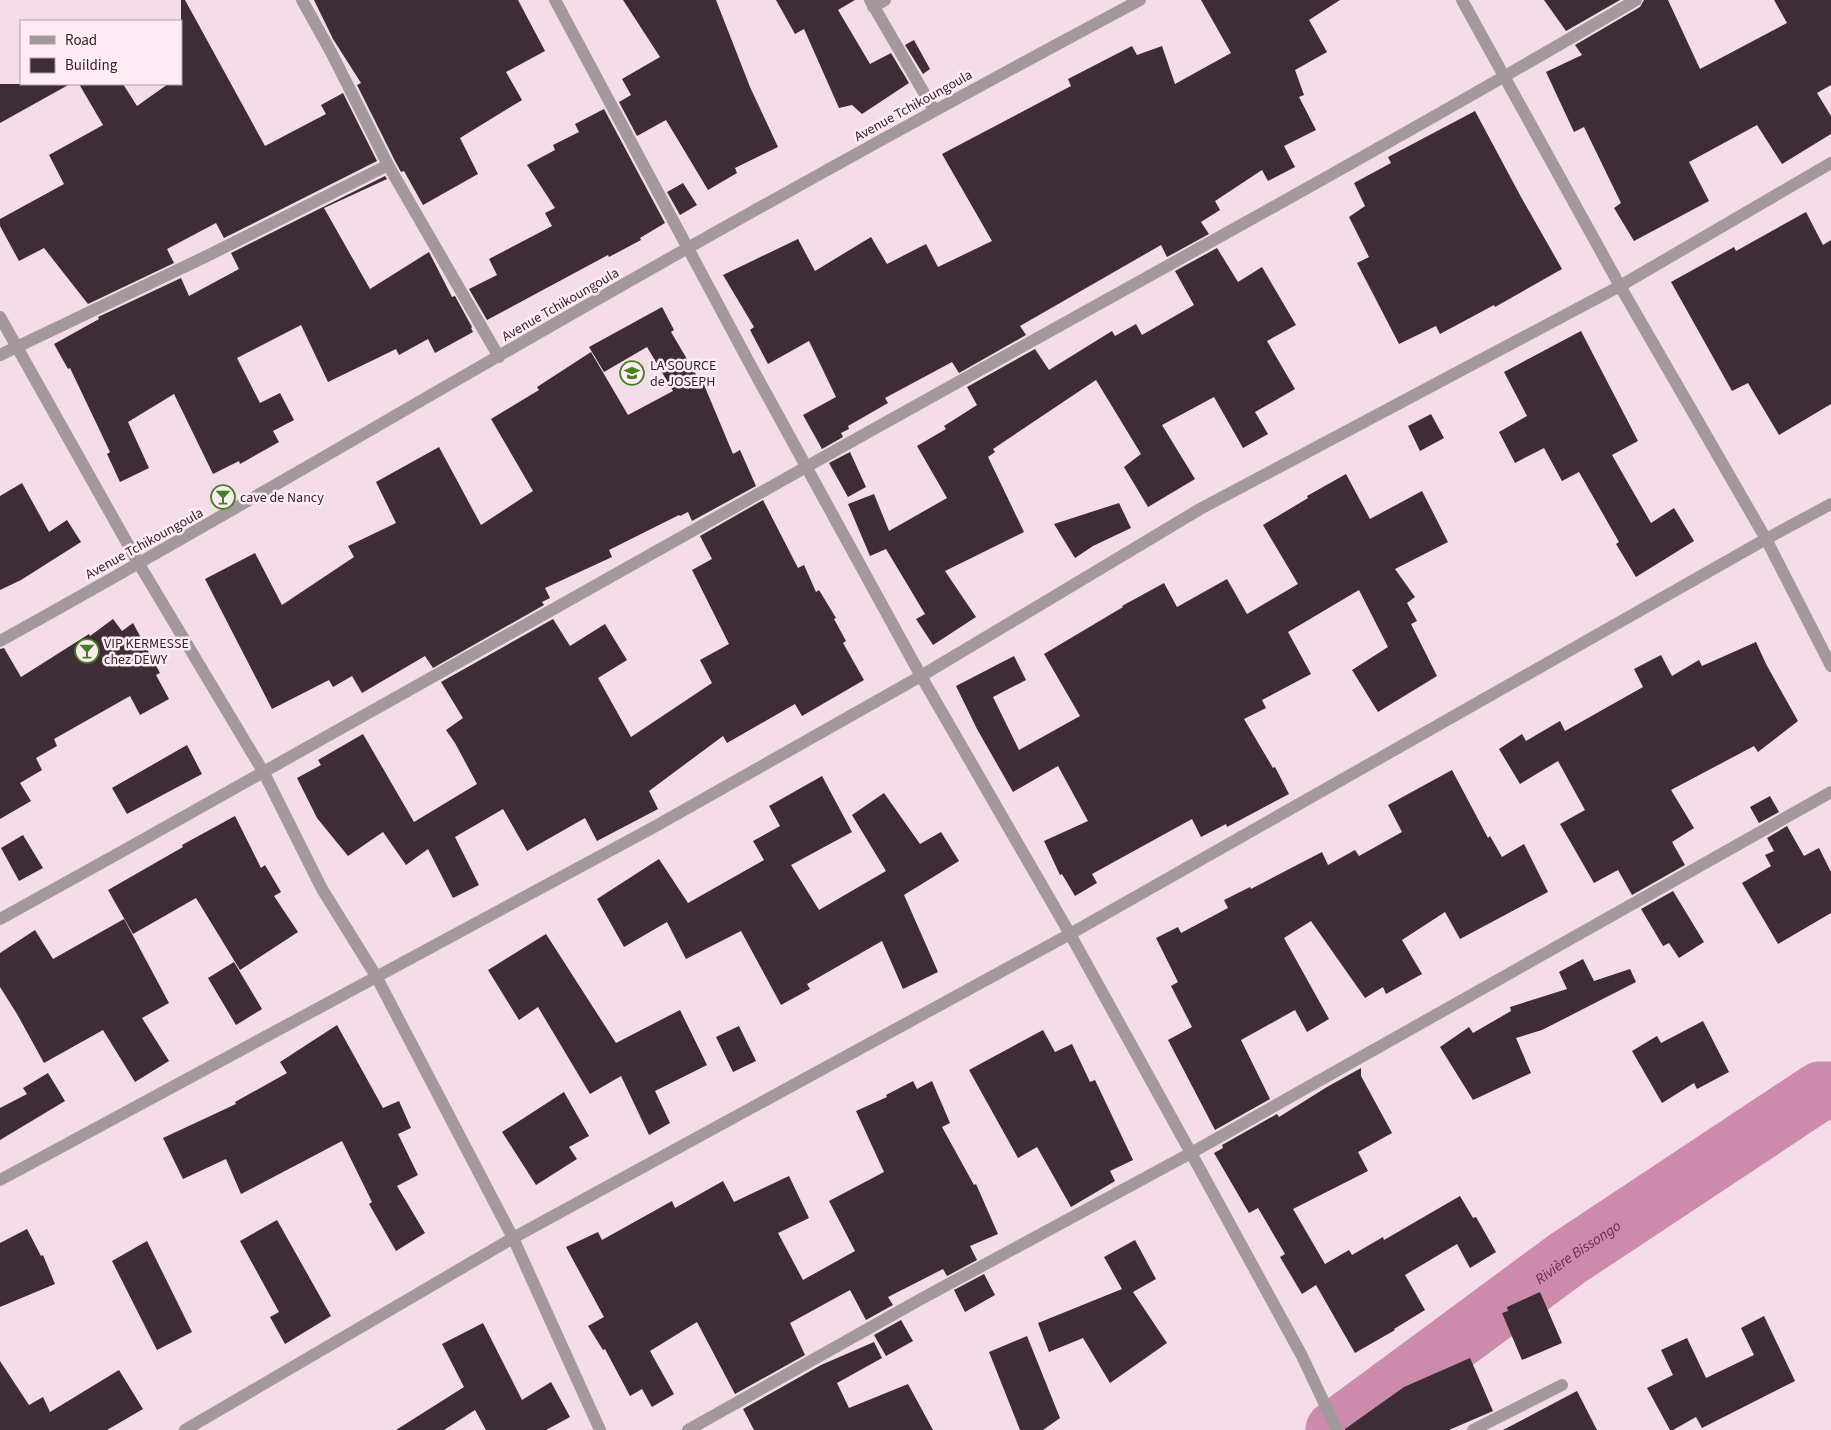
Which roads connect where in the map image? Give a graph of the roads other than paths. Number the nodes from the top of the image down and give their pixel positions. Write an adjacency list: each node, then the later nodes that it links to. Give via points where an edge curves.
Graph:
1 (302, 0): 11 (street)
2 (555, 0): 12 (street)
3 (886, 0): 7 (street)
4 (1140, 0): 9 (street, Avenue Tchikoungoula)
5 (1462, 0): 8 (street)
6 (1636, 0): 8 (street)
7 (871, 3): 9 (street)
8 (1504, 78): 13 (street); 18 (street)
9 (934, 110): 12 (street, Avenue Tchikoungoula)
10 (1831, 163): 13 (street)
11 (388, 165): 15 (street); 17 (street)
12 (688, 249): 17 (street, Avenue Tchikoungoula); 18 (street)
13 (1620, 286): 20 (street); 24 (street, via 1200,509)
14 (0, 317): 15 (street)
15 (16, 346): 16 (street); 21 (street)
16 (0, 355)
17 (499, 357): 21 (street, Avenue Tchikoungoula)
18 (806, 467): 24 (street); 25 (street)
19 (1831, 504): 20 (street)
20 (1766, 539): 23 (street); 28 (street)
21 (139, 564): 22 (street, Avenue Tchikoungoula); 25 (street)
22 (0, 641)
23 (1831, 666)
24 (921, 676): 28 (street); 29 (street, via 654,827)
25 (264, 773): 27 (street); 29 (street, via 322,889)
26 (1831, 792): 30 (street)
27 (0, 920)
28 (1070, 934): 30 (street); 32 (street)
29 (376, 976): 31 (street); 32 (street)
30 (1192, 1153): 36 (street, via 921,1299); 37 (street, via 1302,1356)
31 (0, 1180)
32 (513, 1238): 34 (street); 35 (street)
33 (1562, 1385): 38 (street)
34 (185, 1430)
35 (600, 1430)
36 (688, 1430)
37 (1337, 1430)
38 (1473, 1430)

